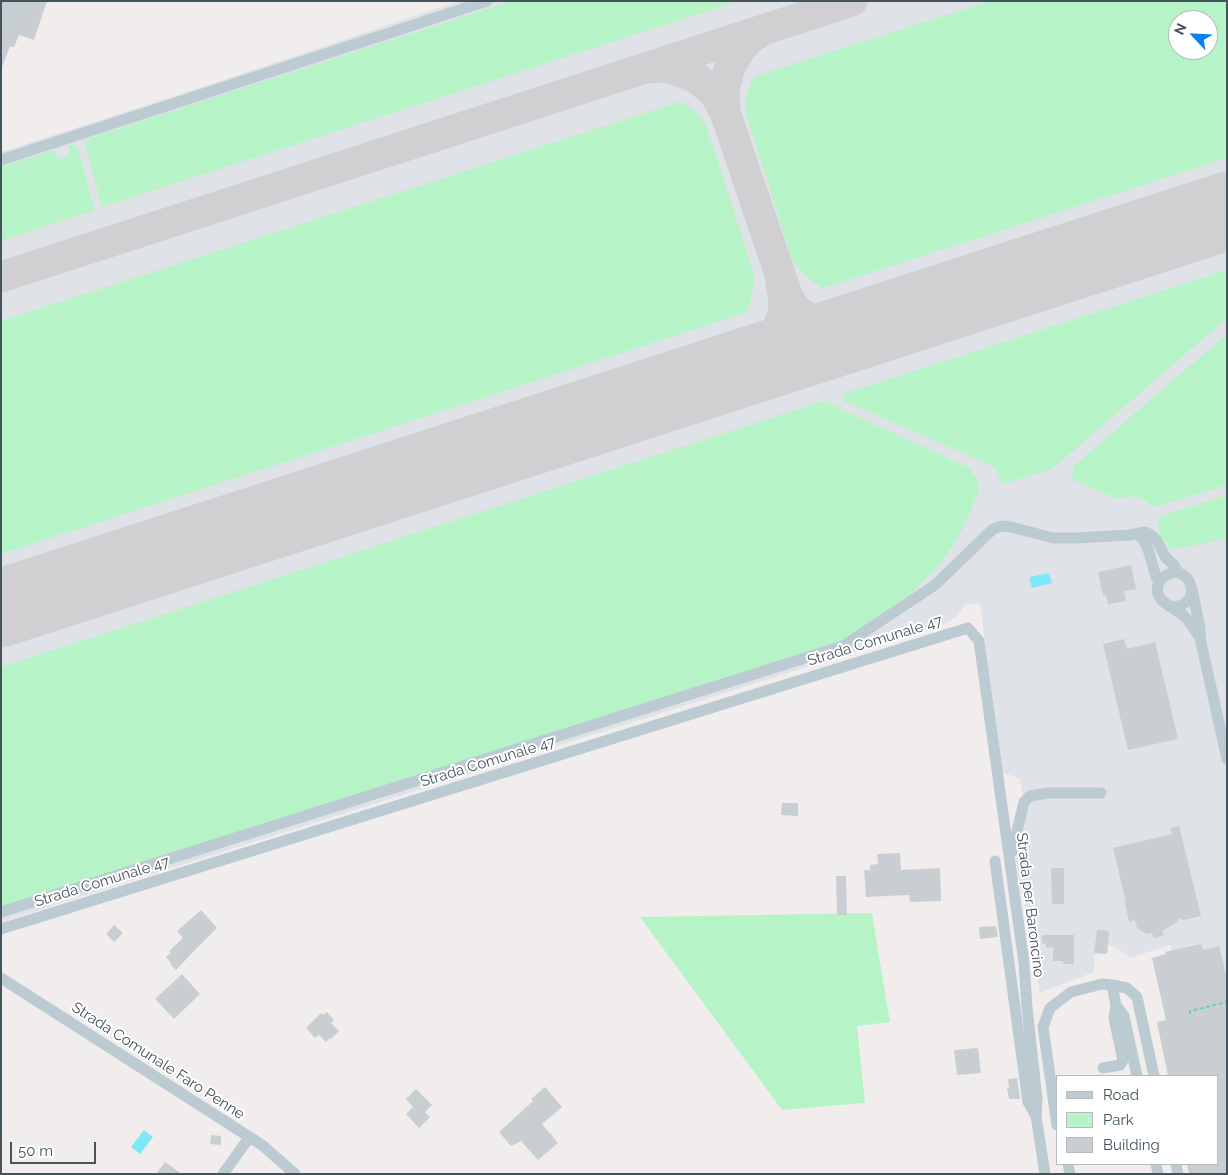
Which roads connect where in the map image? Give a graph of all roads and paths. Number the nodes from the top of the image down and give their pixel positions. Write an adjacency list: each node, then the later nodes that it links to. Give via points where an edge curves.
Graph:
1 (487, 1): 2 (street)
2 (1, 160)
3 (1138, 534): 4 (street, via 1145,532 1151,535); 5 (street, via 1147,546); 15 (street, via 1052,538 1002,526 993,529 935,585 843,646)
4 (1178, 573): 5 (street, via 1170,573); 6 (street, via 1185,576)
5 (1159, 582): 7 (street, via 1159,598)
6 (1192, 589): 7 (street, via 1186,603); 8 (street)
7 (1171, 607): 8 (street, via 1186,617)
8 (1200, 638): 10 (street)
9 (979, 641): 13 (street, Strada per Baroncino); 16 (street, Strada Comunale 47, via 968,628)
10 (1223, 727): 11 (street)
11 (1227, 759)
12 (1101, 793): 13 (street, via 1030,796 1024,802)
13 (1010, 859): 27 (street, Strada per Baroncino, via 1024,963)
14 (995, 861): 27 (street, via 1028,1102)
15 (1, 912)
16 (1, 929)
17 (1, 978): 28 (street, Strada Comunale Faro Penne)
18 (1112, 985): 20 (street); 24 (street, via 1127,988 1137,997); 25 (street, via 1102,984 1071,992 1050,1008 1043,1028)
19 (1227, 1002): 21 (path, via 1190,1011)
20 (1116, 1005): 22 (street, via 1114,1018 1123,1060 1120,1065); 23 (street, via 1124,1016)
21 (1190, 1014)
22 (1103, 1068)
23 (1137, 1075)
24 (1154, 1075)
25 (1054, 1096): 26 (street)
26 (1056, 1115)
27 (1036, 1116): 31 (street, Strada per Baroncino)
28 (252, 1138): 29 (street); 30 (street, Strada Comunale Faro Penne)
29 (223, 1174)
30 (295, 1174)
31 (1045, 1174)

